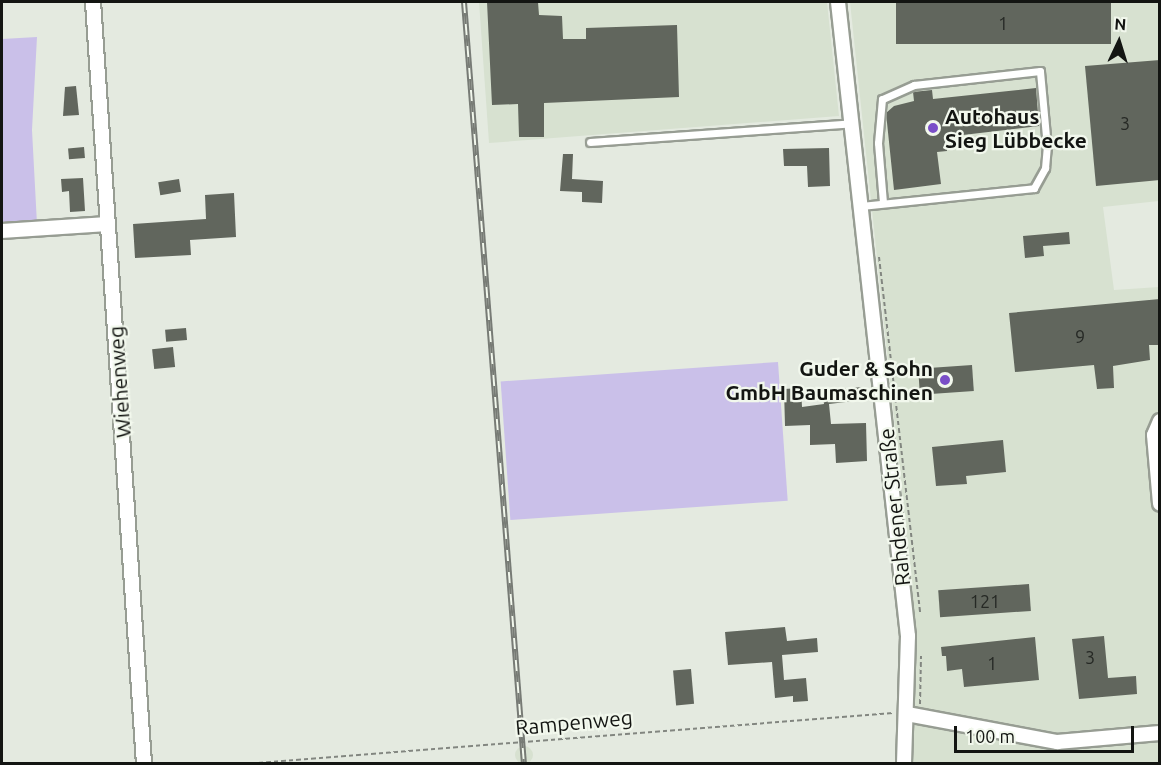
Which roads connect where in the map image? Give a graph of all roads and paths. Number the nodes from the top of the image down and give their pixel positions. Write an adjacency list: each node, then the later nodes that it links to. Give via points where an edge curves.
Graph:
1 (93, 2): 7 (street, Wiehenweg)
2 (838, 2): 3 (street, Rahdener Straße)
3 (852, 123): 4 (lane); 6 (street, Rahdener Straße)
4 (590, 142)
5 (883, 203): 5 (lane, via 1034,188 1045,168 1047,147 1040,71 914,85 882,99 878,143); 6 (lane)
6 (861, 206): 11 (street, Rahdener Straße, via 908,636)
7 (108, 224): 8 (street); 13 (street, Wiehenweg)
8 (2, 231)
9 (1160, 421): 10 (street, via 1154,435)
10 (1160, 504)
11 (907, 714): 12 (street, via 1057,742); 14 (path, Rampenweg); 15 (street, Rahdener Straße)
12 (1160, 733)
13 (144, 764)
14 (244, 764)
15 (904, 764)

